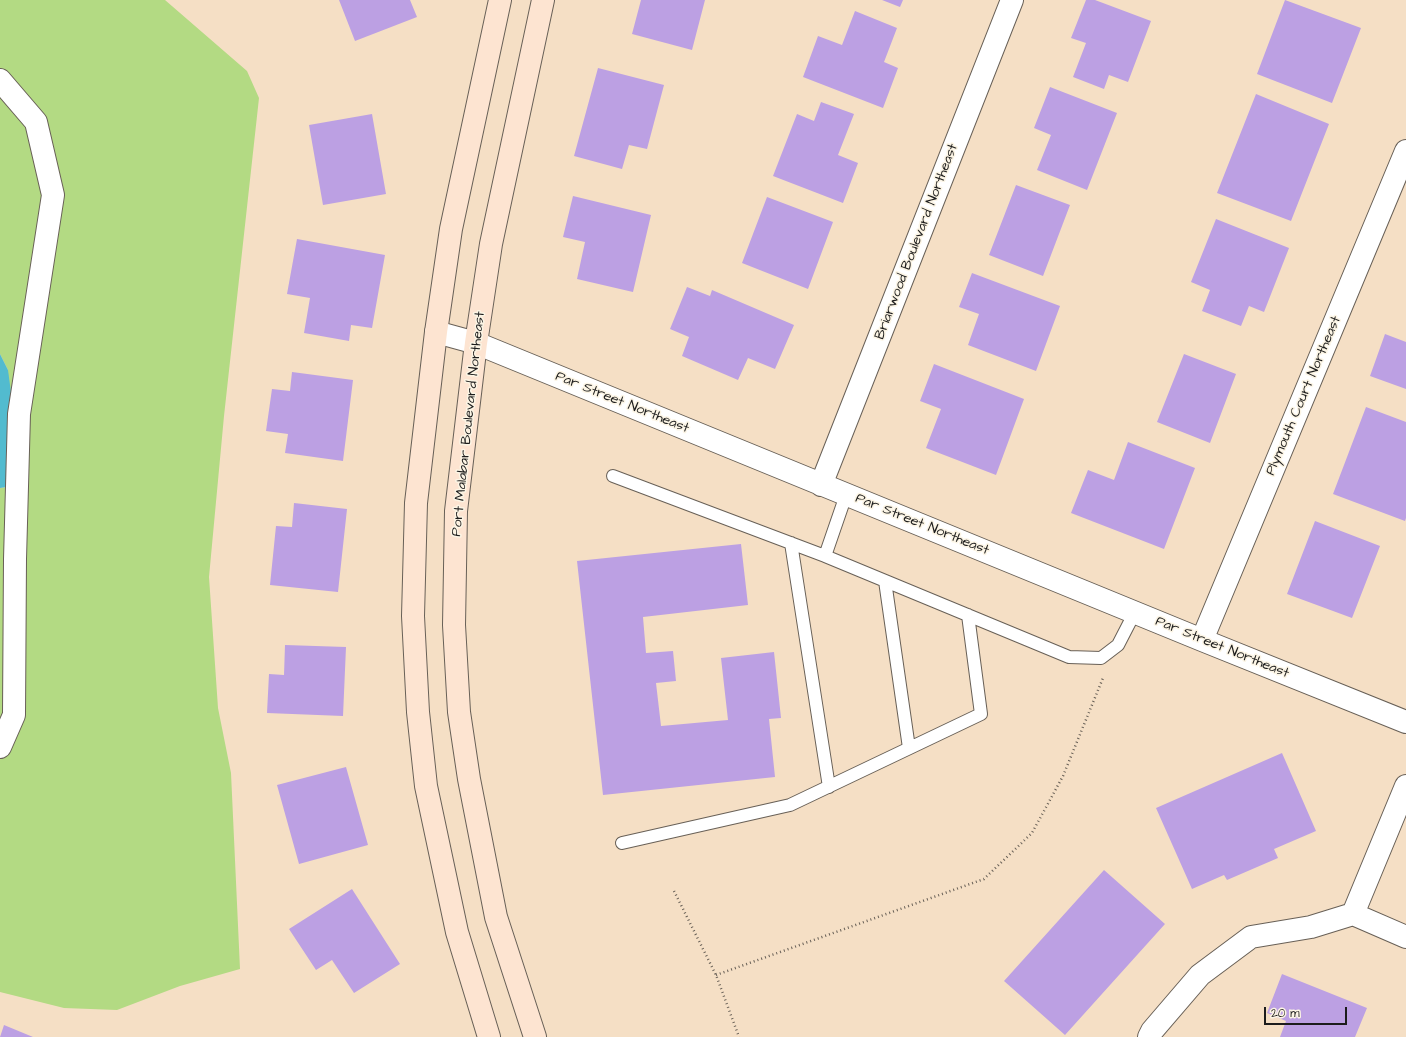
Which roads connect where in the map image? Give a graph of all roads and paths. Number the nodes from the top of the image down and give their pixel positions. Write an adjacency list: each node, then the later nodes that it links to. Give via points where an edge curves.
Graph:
1 (500, 0): 6 (street, via 451,229)
2 (543, 0): 7 (street, Port Malabar Boulevard Northeast, via 491,244)
3 (1012, 0): 9 (street, Briarwood Boulevard Northeast)
4 (0, 80): 19 (street, via 36,122 53,195 20,414 15,559 14,715)
5 (1406, 151): 16 (street, Plymouth Court Northeast)
6 (436, 332): 7 (street, Par Street Northeast); 28 (street, via 416,503 414,616 418,712 426,786 457,932)
7 (476, 343): 9 (street, Par Street Northeast); 29 (street, Port Malabar Boulevard Northeast, via 456,510 454,625 459,712 469,779 496,917)
8 (613, 476): 11 (lane)
9 (821, 485): 10 (street, Par Street Northeast)
10 (846, 495): 12 (lane); 14 (street, Par Street Northeast)
11 (791, 543): 12 (lane); 22 (lane)
12 (825, 556): 13 (lane)
13 (885, 581): 15 (lane); 20 (lane)
14 (1134, 612): 16 (street, Par Street Northeast); 17 (lane)
15 (968, 615): 17 (lane, via 1069,657 1101,658); 20 (lane, via 981,714)
16 (1202, 640): 18 (street, Par Street Northeast)
17 (1118, 645): 27 (path, via 1063,776 1032,833 984,879)
18 (1406, 722)
19 (0, 747)
20 (909, 748): 22 (lane)
21 (1406, 786): 25 (street)
22 (829, 787): 23 (lane, via 790,805)
23 (622, 843)
24 (674, 891): 27 (path)
25 (1353, 914): 26 (street); 31 (street, via 1312,927 1250,937 1200,975)
26 (1406, 937)
27 (716, 975): 30 (path)
28 (489, 1037)
29 (535, 1037)
30 (739, 1037)
31 (1149, 1037)

